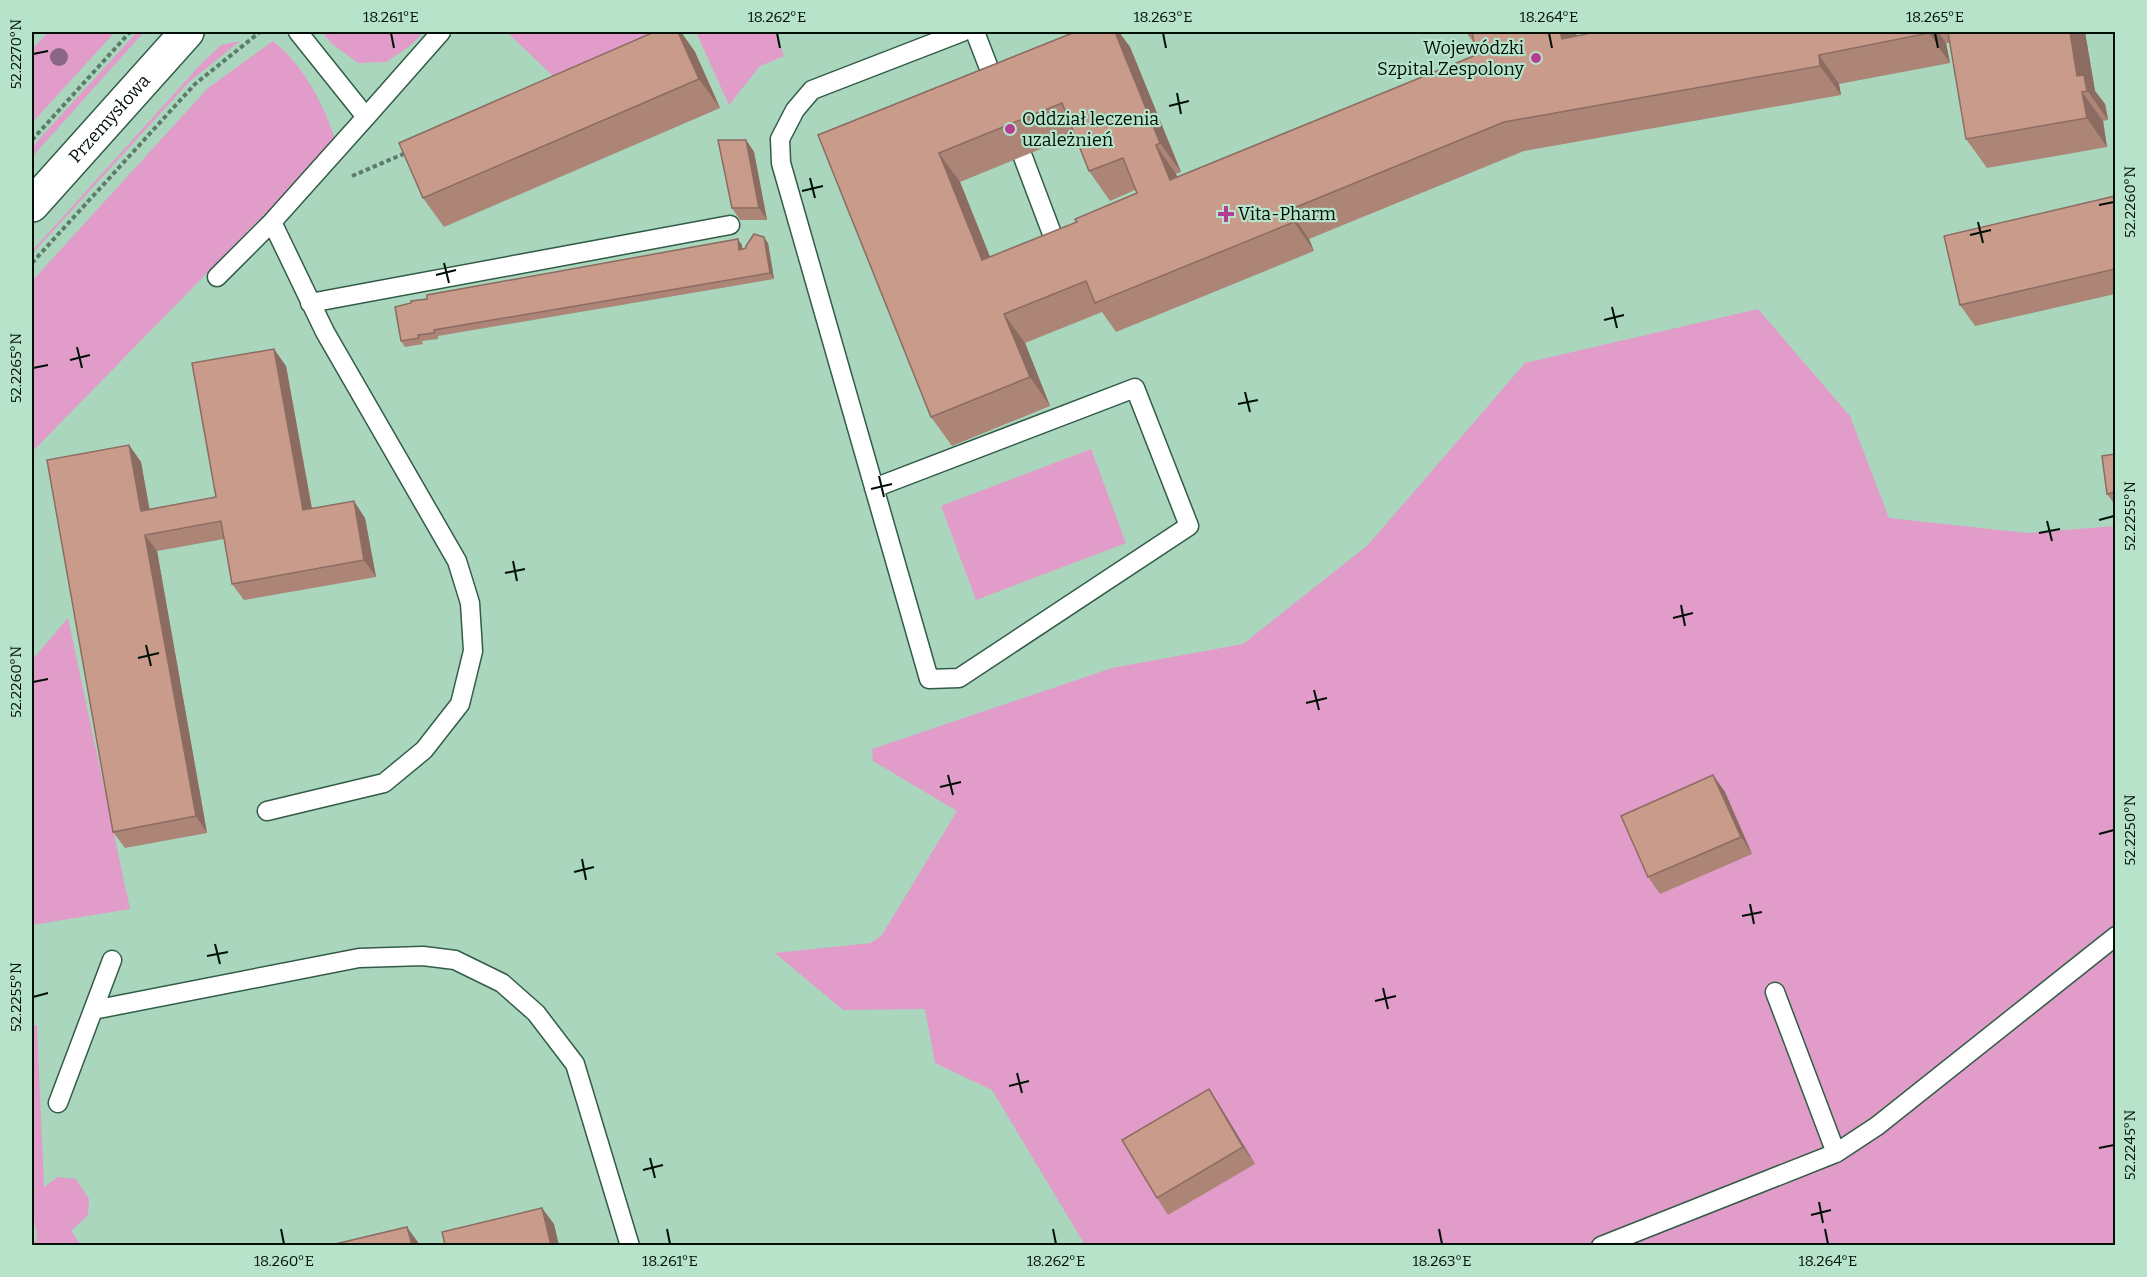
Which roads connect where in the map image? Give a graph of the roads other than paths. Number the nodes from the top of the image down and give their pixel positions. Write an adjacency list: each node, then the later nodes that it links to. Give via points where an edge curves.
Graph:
1 (187, 32): 9 (main road, Przemysłowa)
2 (298, 32): 7 (lane)
3 (441, 32): 7 (lane)
4 (962, 32): 15 (lane, via 812,90 795,110 780,139 781,163)
5 (975, 32): 6 (lane)
6 (1001, 99)
7 (366, 117): 10 (lane)
8 (1023, 157): 12 (lane)
9 (32, 205)
10 (272, 222): 13 (lane); 14 (lane)
11 (730, 225): 14 (lane)
12 (1054, 239)
13 (217, 277)
14 (310, 303): 16 (lane, via 457,561 470,603 473,651 460,704 424,750 384,783)
15 (874, 488): 15 (lane, via 929,679 959,678 1189,526 1135,388)
16 (267, 811)
17 (2115, 936): 22 (lane, via 1877,1126)
18 (112, 960): 20 (lane)
19 (1775, 992): 22 (lane)
20 (93, 1010): 21 (lane); 23 (lane, via 359,958 423,956 455,960 502,983 536,1012 575,1064)
21 (58, 1103)
22 (1836, 1153): 24 (lane)
23 (630, 1245)
24 (1601, 1245)

